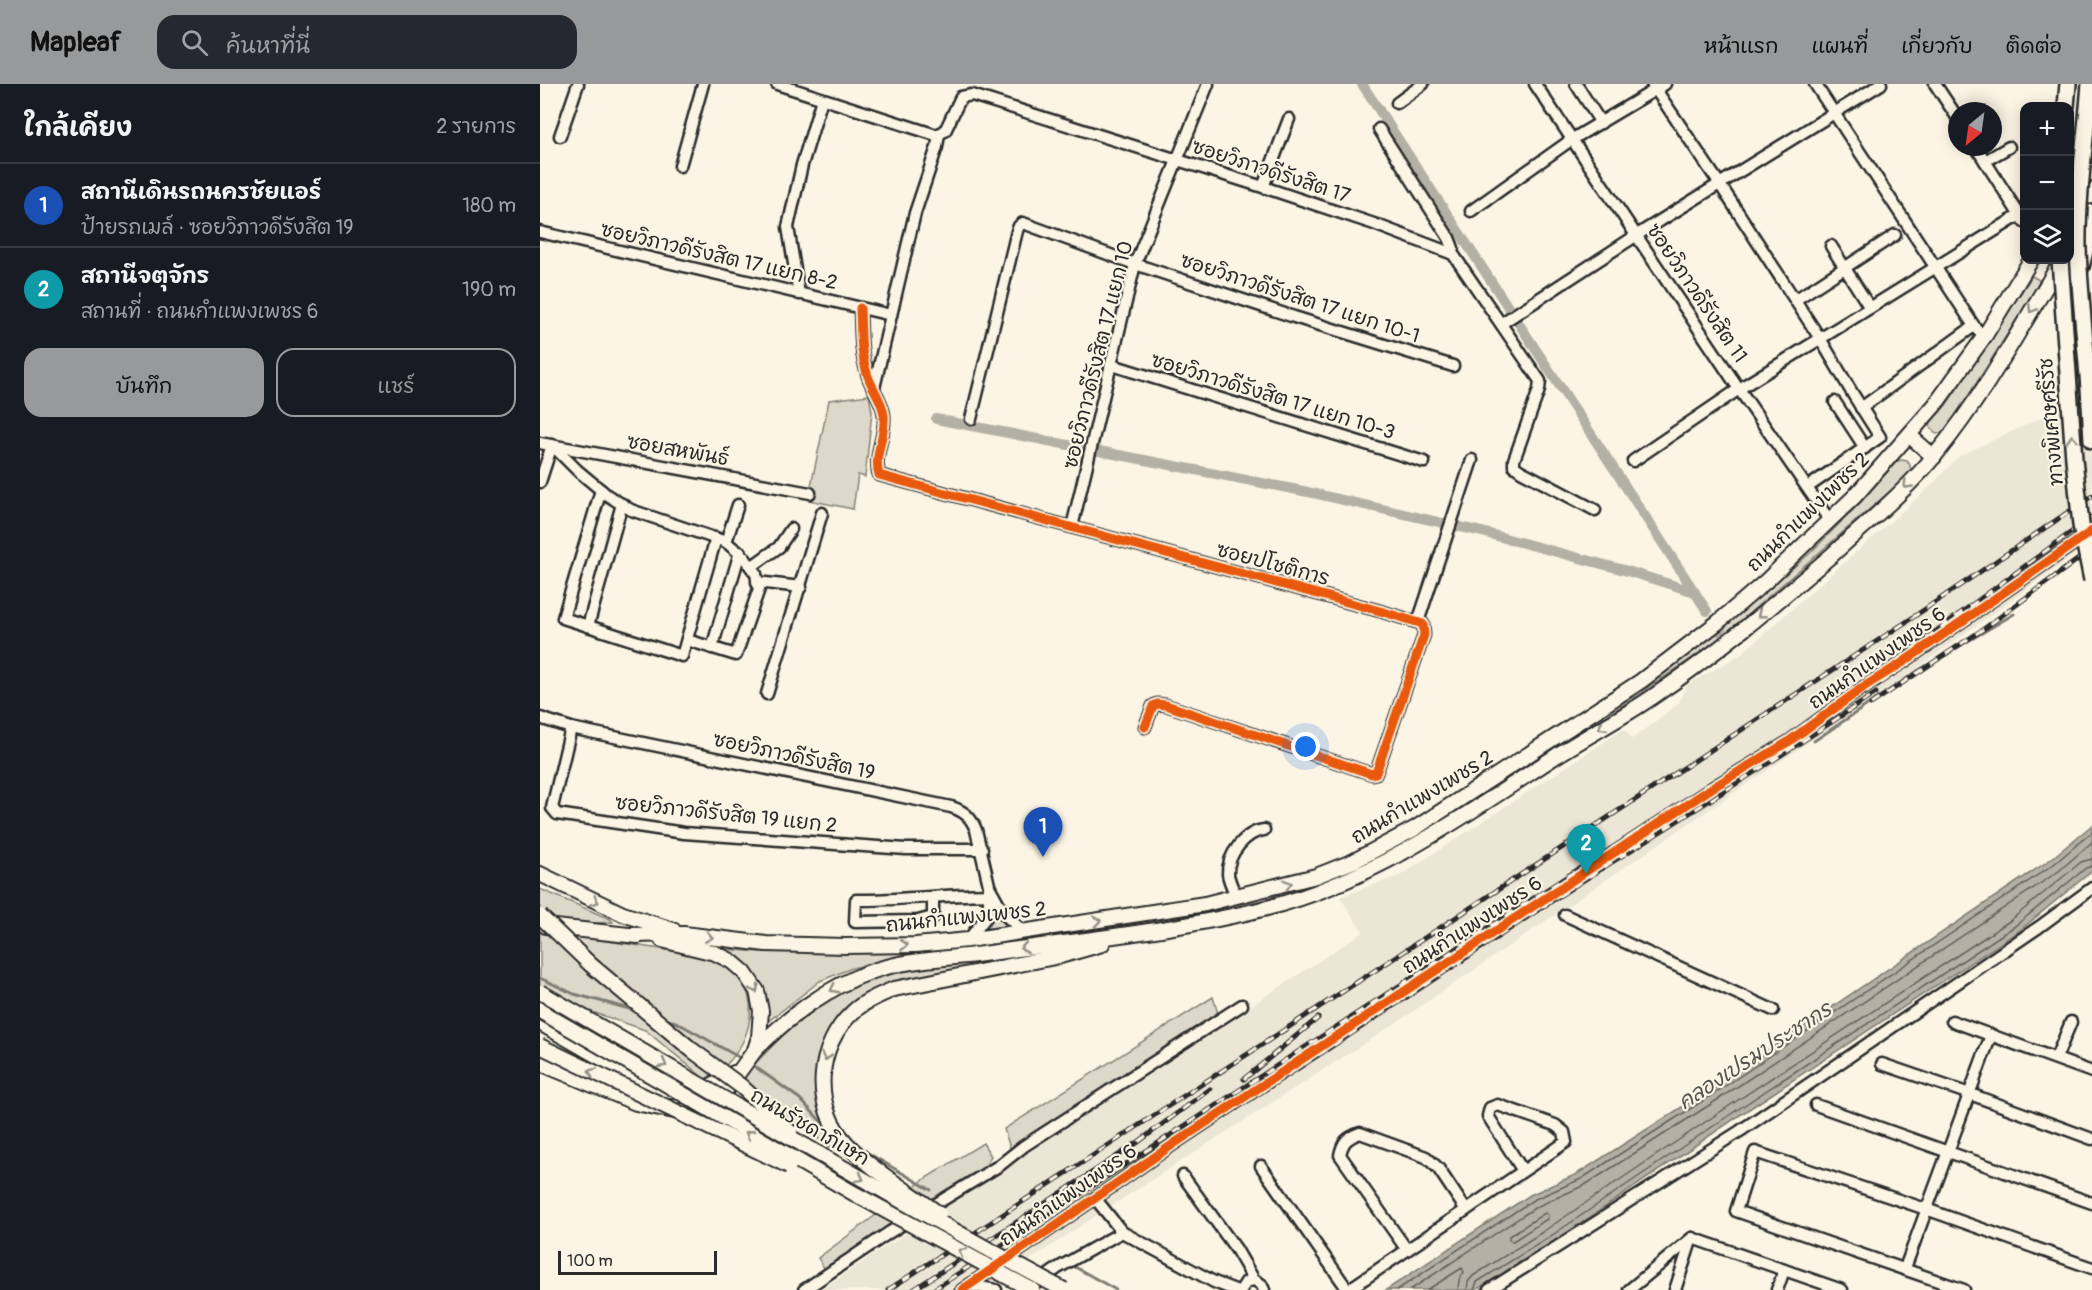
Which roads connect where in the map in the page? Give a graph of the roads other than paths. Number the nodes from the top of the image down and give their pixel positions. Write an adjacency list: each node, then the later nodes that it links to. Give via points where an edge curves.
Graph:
1 (578, 84): 24 (street)
2 (703, 84): 30 (street)
3 (777, 84): 15 (street)
4 (1208, 84): 28 (street, ซอยวิภาวดีรังสิต 17 แยก 10)
5 (1423, 84): 17 (street)
6 (1535, 84): 25 (street, ซอยวิภาวดีรังสิต 11)
7 (1576, 84): 21 (street)
8 (1815, 84): 19 (street)
9 (1881, 84): 19 (street)
10 (1935, 84): 18 (street)
11 (2068, 84): 16 (highway)
12 (2090, 84): 52 (highway, ทางพิเศษศรีรัช, bridge, via 2081,191)
13 (1658, 86): 21 (street); 32 (street)
14 (967, 90): 23 (street, ซอยวิภาวดีรังสิต 17, via 945,131); 28 (street, ซอยวิภาวดีรังสิต 17, via 972,95)
15 (822, 99): 23 (street); 53 (street, via 801,165 788,227)
16 (2066, 102)
17 (1397, 103)
18 (1948, 104)
19 (1834, 114): 32 (street); 50 (street)
20 (1289, 119): 33 (street)
21 (1601, 123): 25 (street)
22 (1379, 129): 45 (street, via 1449,238)
23 (939, 134): 57 (street)
24 (560, 136)
25 (1571, 140): 35 (street); 41 (street, ซอยวิภาวดีรังสิต 11)
26 (2009, 147): 29 (street)
27 (1982, 156): 29 (street)
28 (1177, 160): 33 (street, ซอยวิภาวดีรังสิต 17); 46 (street, ซอยวิภาวดีรังสิต 17 แยก 10)
29 (1985, 161): 37 (street)
30 (680, 166)
31 (2092, 167): 34 (main road)
32 (1719, 183): 41 (street); 54 (street)
33 (1263, 187): 45 (street, ซอยวิภาวดีรังสิต 17)
34 (2074, 194)
35 (1471, 211)
36 (2092, 212): 43 (main road)
37 (2020, 215)
38 (2020, 219): 50 (street)
39 (2092, 224): 52 (highway)
40 (540, 232): 53 (street, ซอยวิภาวดีรังสิต 17 แยก 8-2)
41 (1637, 235): 58 (street); 65 (street, ซอยวิภาวดีรังสิต 11)
42 (1895, 235): 51 (street)
43 (2074, 241)
44 (1831, 246): 51 (street)
45 (1451, 253): 58 (street)
46 (1135, 264): 62 (street, ซอยวิภาวดีรังสิต 17 แยก 10); 63 (street, ซอยวิภาวดีรังสิต 17 แยก 10-1); 68 (street, ซอยวิภาวดีรังสิต 17 แยก 10-1, via 1028,224 1019,226)
47 (2029, 264): 60 (main road, ถนนกำแพงเพชร 2)
48 (2059, 264): 74 (main road, ถนนกำแพงเพชร 2, one-way to 74, via 1980,392)
49 (2061, 264): 93 (highway, ทางพิเศษศรีรัช, one-way to 49, bridge, via 2074,459)
50 (1935, 267): 56 (street); 59 (street)
51 (1845, 268): 54 (street); 56 (street)
52 (2080, 270): 70 (highway, ทางพิเศษศรีรัช, bridge)
53 (800, 294): 55 (street, ซอยวิภาวดีรังสิต 17 แยก 8-2)
54 (1795, 300): 61 (street)
55 (860, 308): 57 (street, ซอยวิภาวดีรังสิต 17 แยก 8-2); 64 (street, ซอยปโชติการ, via 862,353)
56 (1870, 308): 61 (street)
57 (891, 315): 64 (street)
58 (1502, 323): 84 (street, via 1540,381 1514,466)
59 (1974, 326): 60 (street); 67 (street)
60 (1984, 337): 69 (main road, ถนนกำแพงเพชร 2)
61 (1821, 340): 65 (street); 67 (street)
62 (1112, 365): 77 (street, ซอยวิภาวดีรังสิต 17 แยก 10-3); 87 (street, ซอยวิภาวดีรังสิต 17 แยก 10)
63 (1453, 366)
64 (874, 388): 87 (street, ซอยปโชติการ, via 885,418 878,452 879,475)
65 (1739, 389): 76 (street); 79 (street, ซอยวิภาวดีรังสิต 11)
66 (1835, 402): 73 (street)
67 (1862, 408): 73 (street, via 1881,437)
68 (971, 419)
69 (1910, 436): 74 (main road); 86 (main road, ถนนกำแพงเพชร 2)
70 (2092, 440)
71 (540, 443): 72 (street, ซอยสหพันธ์)
72 (552, 445): 78 (street); 80 (street); 81 (street, ซอยสหพันธ์)
73 (1865, 448): 79 (street)
74 (1934, 457): 116 (main road, ถนนกำแพงเพชร 2, one-way to 116, via 1856,534 1714,652 1648,700 1407,850 1344,882 1300,898 1232,916)
75 (1472, 460): 96 (street)
76 (1633, 461)
77 (1424, 462)
78 (541, 478)
79 (1808, 487): 86 (street, ซอยวิภาวดีรังสิต 11)
80 (601, 490): 82 (street); 97 (street, via 563,618)
81 (810, 493)
82 (622, 504): 90 (street, via 645,516); 97 (street)
83 (738, 505): 90 (street)
84 (1595, 510)
85 (822, 513): 95 (street)
86 (1830, 521): 110 (main road, ถนนกำแพงเพชร 2, one-way to 86, via 1316,876 1414,829 1669,661 1765,582)
87 (1072, 527): 96 (street, ซอยปโชติการ)
88 (791, 529): 92 (street, via 779,547)
89 (2092, 531): 144 (street, ถนนกำแพงเพชร 6, via 1788,742 1703,794)
90 (721, 540): 91 (street); 98 (street)
91 (740, 552): 92 (street); 99 (street)
92 (751, 567): 94 (street)
93 (2092, 580)
94 (757, 582): 95 (street); 99 (street, via 759,589 736,656)
95 (801, 587): 100 (street)
96 (1418, 622): 102 (street, via 1423,624 1424,635 1376,773 1166,705 1153,706)
97 (588, 626): 98 (street, via 682,656)
98 (687, 640): 99 (street)
99 (712, 648)
100 (767, 694)
101 (541, 721): 103 (street, ซอยวิภาวดีรังสิต 19)
102 (1145, 727)
103 (571, 728): 105 (street, ซอยวิภาวดีรังสิต 19, via 951,807 964,811 973,822); 105 (street, ซอยวิภาวดีรังสิต 19 แยก 2, via 552,808 557,814 684,833 906,849)
104 (1264, 830): 110 (street, via 1243,839 1234,855 1228,876)
105 (982, 849): 108 (street, ซอยวิภาวดีรังสิต 19)
106 (541, 875): 115 (main road, one-way to 115, via 623,914)
107 (2092, 888): 167 (street, via 1740,1131)
108 (989, 889): 109 (street); 114 (street, ซอยวิภาวดีรังสิต 19, via 1005,915); 118 (street, ซอยวิภาวดีรังสิต 19, via 987,916)
109 (933, 897): 109 (street, via 856,900 855,922 918,921 933,917)
110 (1236, 897): 114 (main road, ถนนกำแพงเพชร 2, one-way to 110)
111 (1564, 915): 122 (street)
112 (540, 916): 119 (main road, bridge)
113 (540, 926): 117 (main road); 119 (main road, bridge)
114 (1024, 932): 118 (main road, ถนนกำแพงเพชร 2)
115 (684, 934): 117 (main road, ถนนกำแพงเพชร 2); 118 (main road, ถนนกำแพงเพชร 2, one-way to 118, via 806,946)
116 (1123, 934): 129 (main road, ถนนกำแพงเพชร 2, one-way to 129, via 918,961 872,971 814,1000); 150 (main road, one-way to 150, bridge, via 1060,956 894,989 855,1009 830,1043 823,1069 823,1093 838,1133 854,1151)
117 (630, 935): 129 (main road, one-way to 129, via 715,953 744,972 757,991 761,1007)
118 (968, 940)
119 (591, 966): 138 (main road, bridge, via 742,1087)
120 (540, 992): 138 (main road, ถนนรัชดาภิเษก, one-way to 138, bridge)
121 (1242, 1005): 158 (street)
122 (1773, 1010)
123 (540, 1011): 143 (main road, ถนนรัชดาภิเษก, one-way to 123, bridge)
124 (1952, 1021): 127 (street)
125 (2071, 1022): 130 (street)
126 (540, 1023): 133 (main road, via 639,1080 666,1091 700,1092)
127 (1991, 1035): 130 (street); 135 (street)
128 (540, 1046): 143 (main road, one-way to 128, bridge, via 734,1141)
129 (755, 1050): 133 (main road, ถนนกำแพงเพชร 2)
130 (2056, 1058): 134 (street)
131 (540, 1063): 133 (main road, via 636,1103 679,1112 717,1102)
132 (1881, 1064): 135 (street)
133 (739, 1069)
134 (2092, 1071)
135 (1970, 1094): 137 (street); 139 (street)
136 (1816, 1105): 139 (street)
137 (2092, 1139)
138 (809, 1149): 150 (main road, ถนนรัชดาภิเษก, one-way to 150, bridge)
139 (1947, 1153): 145 (street); 146 (street)
140 (1261, 1167): 166 (street)
141 (1523, 1171): 141 (street, via 1566,1142 1564,1132 1556,1125 1498,1105 1490,1108 1488,1116); 147 (street)
142 (1184, 1176): 155 (street)
143 (855, 1194): 161 (main road, ถนนรัชดาภิเษก, one-way to 143, bridge)
144 (1095, 1198): 148 (street); 157 (street, ถนนกำแพงเพชร 6)
145 (2092, 1203)
146 (1926, 1209): 152 (street); 152 (street, via 1755,1152 1736,1211); 153 (street)
147 (1466, 1210): 151 (street); 151 (street, via 1426,1157 1360,1133 1347,1138 1340,1155)
148 (1122, 1232): 160 (street); 163 (street)
149 (1692, 1238): 154 (street); 156 (street); 169 (street)
150 (983, 1247): 162 (main road, ถนนรัชดาภิเษก, bridge)
151 (1407, 1250): 166 (street)
152 (1905, 1269): 172 (street)
153 (2092, 1269)
154 (1784, 1270): 170 (street); 171 (street)
155 (1254, 1280): 164 (street, via 1246,1282); 165 (street)
156 (1633, 1287): 168 (street)
157 (965, 1288): 159 (street)
158 (804, 1290)
159 (996, 1290)
160 (1027, 1290)
161 (1032, 1290)
162 (1064, 1290)
163 (1235, 1290)
164 (1241, 1290)
165 (1264, 1290)
166 (1348, 1290)
167 (1489, 1290)
168 (1647, 1290)
169 (1675, 1290)
170 (1777, 1290)
171 (1842, 1290)
172 (1964, 1290)

